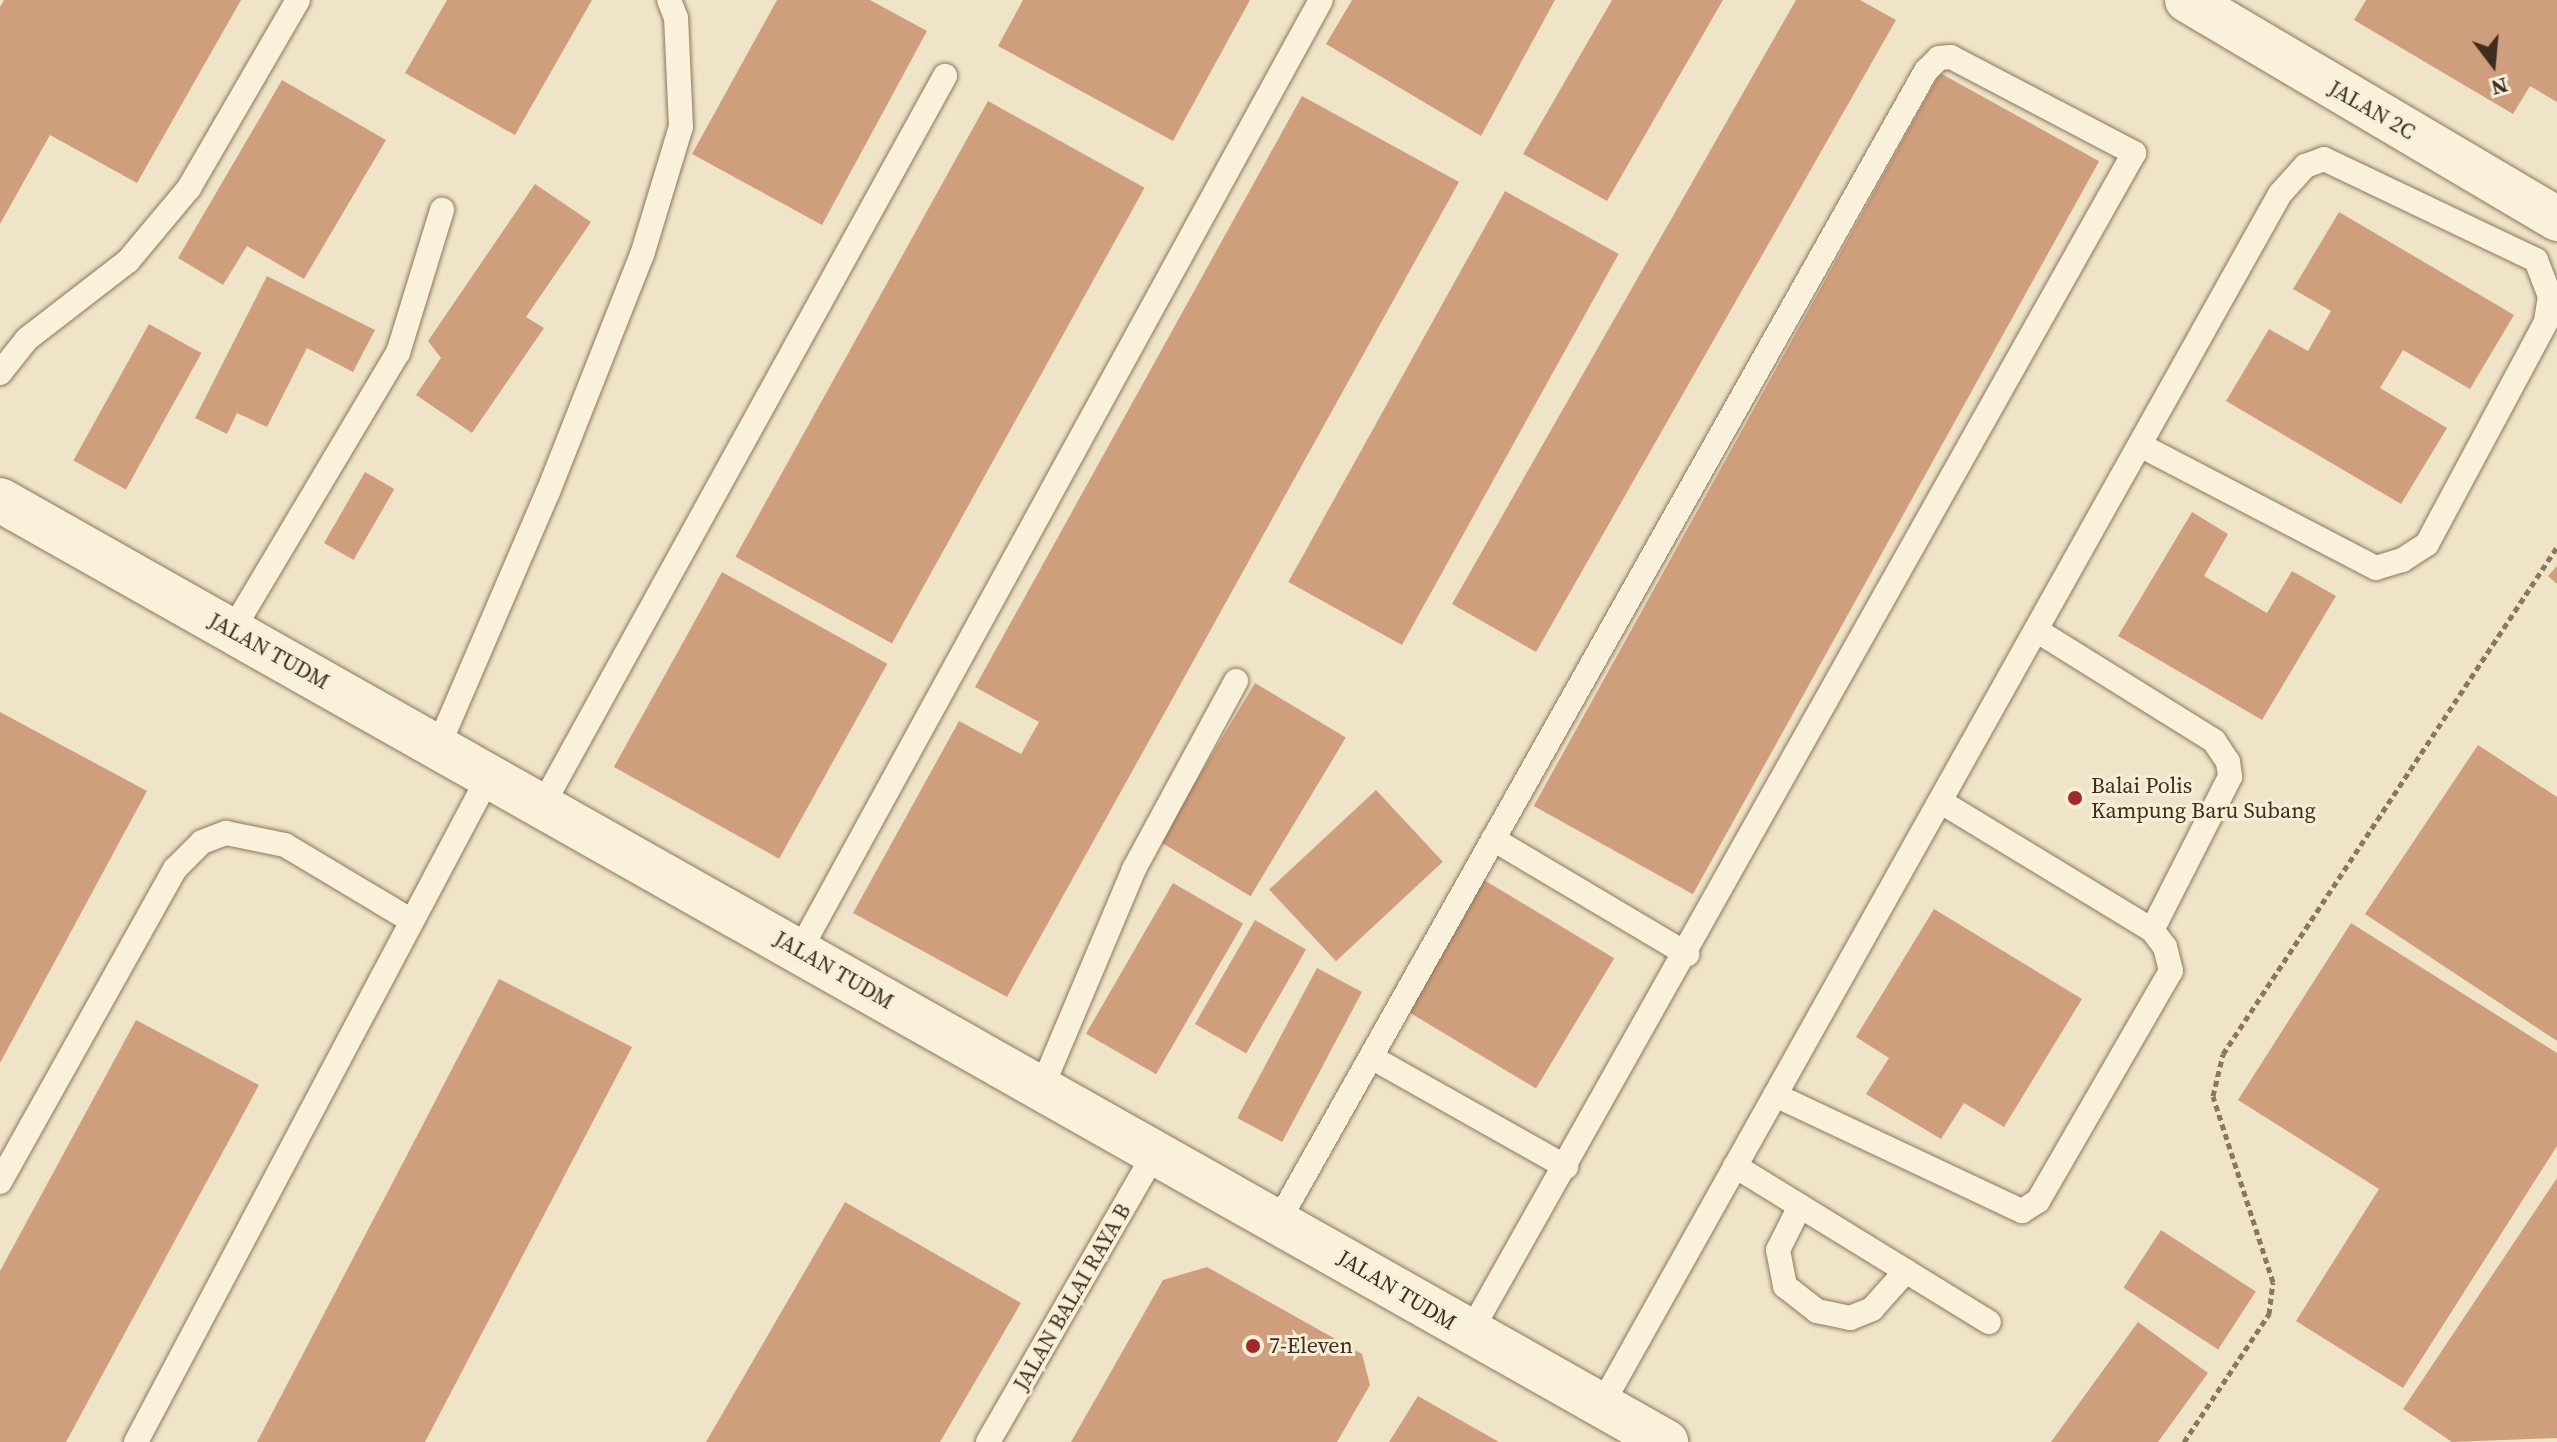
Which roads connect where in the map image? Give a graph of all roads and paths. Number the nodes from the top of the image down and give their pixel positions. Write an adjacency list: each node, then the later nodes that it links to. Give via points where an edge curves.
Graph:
1 (298, 0): 8 (lane, via 189,188 128,261 27,339)
2 (669, 0): 15 (lane, via 676,18 681,127 548,492)
3 (1321, 0): 22 (lane)
4 (2187, 0): 7 (street, JALAN 2C)
5 (945, 76): 18 (lane)
6 (442, 210): 13 (lane, via 398,353)
7 (2557, 219)
8 (0, 373)
9 (2140, 445): 9 (lane, via 2280,194 2305,166 2324,159 2536,260 2550,296 2546,322 2427,544 2402,560 2376,568); 12 (lane)
10 (0, 500): 13 (street, JALAN TUDM)
11 (2557, 547): 40 (path, via 2223,1054 2213,1096 2273,1282 2269,1314)
12 (2036, 630): 17 (lane); 21 (lane, via 2214,741 2228,762 2230,777)
13 (232, 631): 15 (street, JALAN TUDM)
14 (1236, 681): 25 (lane, via 1134,869)
15 (438, 747): 16 (street, JALAN TUDM)
16 (489, 776): 18 (street, JALAN TUDM); 20 (lane)
17 (1940, 801): 21 (lane); 26 (lane)
18 (542, 806): 22 (street, JALAN TUDM)
19 (1493, 839): 23 (lane); 23 (lane, via 1926,71 1939,58 1951,57 2134,153); 24 (lane)
20 (412, 921): 30 (lane, via 285,845 226,833 202,842 175,869); 37 (lane)
21 (2152, 930): 26 (lane, via 2165,947 2171,971 2038,1201 2022,1211)
22 (800, 950): 25 (street, JALAN TUDM)
23 (1687, 954): 29 (lane)
24 (1371, 1057): 29 (lane); 32 (lane)
25 (1042, 1087): 27 (street, JALAN TUDM)
26 (1775, 1095): 28 (lane)
27 (1156, 1151): 32 (street, JALAN TUDM); 38 (lane, JALAN BALAI RAYA B)
28 (1735, 1166): 31 (lane); 36 (lane)
29 (1566, 1167): 35 (lane)
30 (0, 1182)
31 (1800, 1206): 33 (lane); 33 (lane, via 1778,1250 1785,1286 1817,1311 1850,1318 1872,1309)
32 (1279, 1220): 35 (street, JALAN TUDM)
33 (1906, 1271): 34 (lane)
34 (1989, 1322)
35 (1470, 1333): 36 (street, JALAN TUDM)
36 (1601, 1406): 39 (street, JALAN TUDM)
37 (136, 1442)
38 (988, 1442)
39 (1666, 1442)
40 (2184, 1442)

